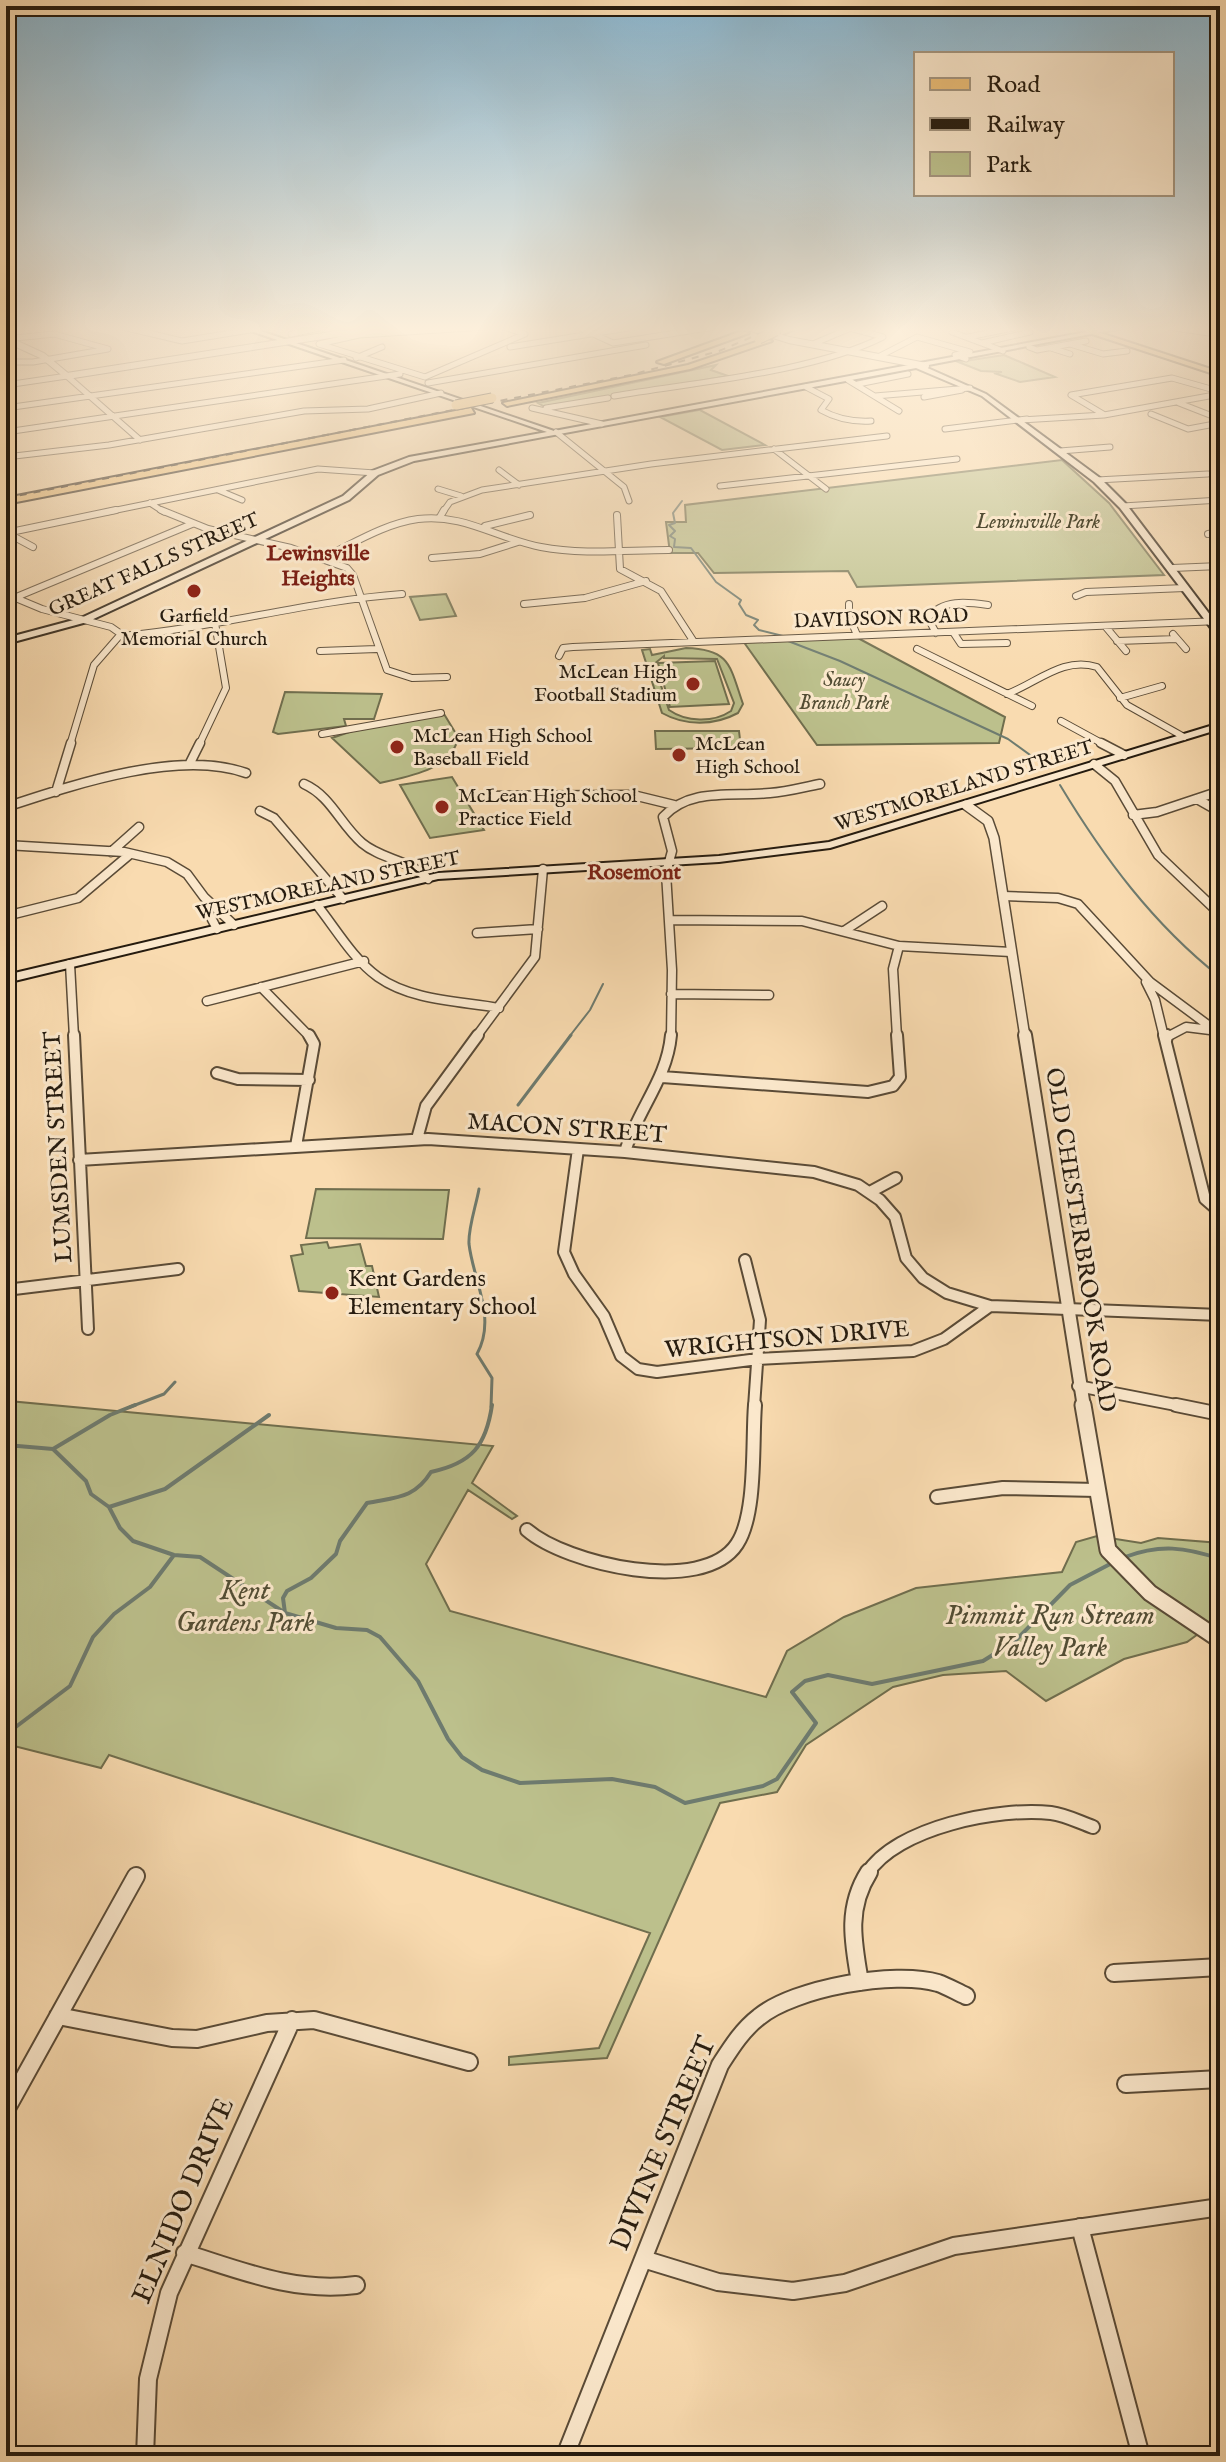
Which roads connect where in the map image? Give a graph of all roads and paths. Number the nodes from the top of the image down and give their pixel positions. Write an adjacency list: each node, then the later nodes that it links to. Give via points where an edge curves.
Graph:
1 (125, 442): 11 (street)
2 (267, 442): 24 (highway, bridge)
3 (311, 442): 28 (highway)
4 (501, 442): 15 (main road, GREAT FALLS STREET, via 423,456)
5 (568, 442): 14 (street)
6 (836, 442): 9 (street)
7 (1049, 442): 10 (main road)
8 (1110, 447): 10 (street)
9 (774, 449): 14 (street); 17 (street)
10 (1060, 451): 18 (main road)
11 (6, 457)
12 (957, 459): 17 (street)
13 (499, 470): 19 (street)
14 (605, 471): 19 (street); 29 (street, via 624,487)
15 (375, 473): 23 (street, via 318,469); 40 (main road, GREAT FALLS STREET, via 346,498)
16 (1208, 474): 18 (street)
17 (809, 476): 20 (street); 22 (street)
18 (1097, 480): 31 (main road)
19 (519, 485): 25 (street)
20 (720, 486)
21 (438, 489): 25 (street)
22 (826, 489)
23 (218, 490): 26 (street); 30 (street)
24 (6, 493)
25 (461, 496): 34 (street, via 445,505)
26 (242, 500)
27 (1220, 500): 31 (street)
28 (6, 501)
29 (629, 501)
30 (150, 503): 35 (street); 38 (street)
31 (1123, 506): 48 (main road)
32 (530, 515): 36 (street)
33 (617, 515): 43 (street)
34 (440, 517): 36 (street); 45 (street, via 400,522)
35 (192, 524): 40 (street); 55 (street)
36 (484, 526): 41 (street)
37 (1220, 532): 39 (street)
38 (6, 533): 42 (street)
39 (1208, 534)
40 (256, 541): 45 (street); 60 (main road, GREAT FALLS STREET)
41 (518, 542): 43 (street, via 563,550); 46 (street, via 480,554)
42 (33, 547)
43 (618, 550): 44 (street); 49 (street, via 620,569)
44 (669, 550)
45 (322, 558): 54 (street, via 351,571)
46 (432, 558)
47 (1220, 566): 48 (street)
48 (1172, 568): 50 (main road)
49 (646, 581): 57 (street, via 585,598); 73 (street, via 661,591)
50 (1185, 588): 53 (street); 61 (main road)
51 (6, 594): 55 (street)
52 (402, 594): 54 (street)
53 (1076, 596)
54 (358, 597): 62 (street); 75 (street)
55 (15, 598): 56 (street); 60 (street)
56 (6, 601)
57 (524, 604)
58 (849, 604): 68 (street)
59 (988, 605): 66 (street, via 936,609 928,618)
60 (84, 620): 69 (street, via 116,629); 71 (main road, GREAT FALLS STREET)
61 (1215, 622): 63 (street, DAVIDSON ROAD); 67 (main road)
62 (215, 623): 69 (street); 92 (street, via 226,688)
63 (1105, 626): 65 (street, DAVIDSON ROAD); 72 (street)
64 (1170, 629): 70 (street)
65 (953, 632): 66 (street, DAVIDSON ROAD); 74 (street, via 961,644)
66 (936, 633): 68 (street, DAVIDSON ROAD)
67 (1220, 634)
68 (857, 635): 73 (street, DAVIDSON ROAD)
69 (121, 636): 98 (street, via 94,665)
70 (1177, 639): 72 (street); 77 (street)
71 (6, 641)
72 (1117, 641): 79 (street)
73 (694, 642): 80 (street, DAVIDSON ROAD, via 563,648)
74 (1007, 643)
75 (377, 649): 78 (street); 81 (street, via 391,673)
76 (917, 649): 83 (street)
77 (1186, 649)
78 (320, 651)
79 (1126, 651)
80 (559, 656)
81 (447, 677)
82 (1162, 686): 84 (street)
83 (1007, 694): 84 (street, via 1035,684 1055,667 1091,665); 85 (street)
84 (1120, 698): 90 (street)
85 (1032, 706)
86 (441, 713): 89 (street)
87 (1061, 721): 91 (street)
88 (1220, 726): 90 (main road, WESTMORELAND STREET)
89 (322, 734)
90 (1184, 737): 91 (main road, WESTMORELAND STREET)
91 (1124, 755): 93 (main road, WESTMORELAND STREET)
92 (190, 763): 94 (street, via 228,764); 98 (street)
93 (1094, 764): 102 (main road, WESTMORELAND STREET); 106 (street, via 1115,781)
94 (246, 773)
95 (304, 784): 113 (street, via 319,792 364,845 409,860)
96 (820, 784): 101 (street, via 700,796)
97 (1220, 791): 100 (street)
98 (56, 792): 103 (street)
99 (486, 796): 101 (street, via 633,795)
100 (1197, 799): 105 (street); 106 (street)
101 (674, 805): 111 (street, via 663,817)
102 (966, 805): 111 (main road, WESTMORELAND STREET, via 830,845); 114 (street, OLD CHESTERBROOK ROAD, via 991,825)
103 (6, 807)
104 (260, 811): 115 (street, via 274,818)
105 (1220, 812)
106 (1133, 815): 119 (street, via 1158,855)
107 (139, 827): 109 (street)
108 (6, 845): 109 (street)
109 (111, 852): 110 (street)
110 (129, 855): 116 (street, via 181,869); 120 (street, via 86,894)
111 (670, 862): 112 (main road, WESTMORELAND STREET); 121 (street)
112 (543, 869): 113 (main road, WESTMORELAND STREET); 124 (street)
113 (428, 879): 115 (main road, WESTMORELAND STREET)
114 (1003, 896): 128 (street, OLD CHESTERBROOK ROAD); 131 (street, via 1078,904)
115 (343, 899): 117 (main road, WESTMORELAND STREET)
116 (208, 902): 122 (street); 123 (street)
117 (317, 905): 122 (main road, WESTMORELAND STREET); 129 (street)
118 (882, 906): 125 (street)
119 (1220, 914)
120 (6, 916)
121 (669, 920): 125 (street, via 802,921); 134 (street)
122 (234, 925): 123 (main road, WESTMORELAND STREET)
123 (217, 929): 130 (main road, WESTMORELAND STREET)
124 (538, 929): 126 (street); 137 (street, via 535,957)
125 (844, 931): 127 (street)
126 (477, 933)
127 (899, 946): 128 (street); 141 (street, via 893,969 900,1077 893,1086 868,1092)
128 (1011, 952): 156 (street, OLD CHESTERBROOK ROAD)
129 (364, 961): 133 (street); 137 (street, via 394,986)
130 (70, 964): 132 (main road, WESTMORELAND STREET); 147 (street, LUMSDEN STREET)
131 (1141, 973): 138 (street); 139 (street)
132 (6, 979)
133 (261, 987): 136 (street); 142 (street, via 311,1037 315,1052)
134 (671, 994): 135 (street); 141 (street, via 672,1042)
135 (769, 995)
136 (207, 1001)
137 (499, 1008): 143 (street, via 426,1106)
138 (1220, 1034): 139 (street, via 1186,1027 1171,1032)
139 (1166, 1041): 150 (street, via 1208,1202)
140 (217, 1073): 142 (street, via 238,1079)
141 (662, 1077): 146 (street, via 638,1116)
142 (309, 1080): 144 (street)
143 (417, 1139): 144 (street, MACON STREET); 145 (street, MACON STREET)
144 (296, 1146): 147 (street, MACON STREET)
145 (578, 1149): 146 (street, MACON STREET); 159 (street, WRIGHTSON DRIVE, via 564,1252 631,1372)
146 (625, 1152): 149 (street, MACON STREET, via 814,1172)
147 (79, 1160): 153 (street, LUMSDEN STREET)
148 (896, 1178): 149 (street)
149 (870, 1192): 155 (street, MACON STREET, via 895,1217 906,1258 923,1278 947,1293)
150 (1220, 1212)
151 (745, 1260): 159 (street, via 760,1320)
152 (178, 1269): 153 (street)
153 (85, 1282): 154 (street); 158 (street, LUMSDEN STREET)
154 (6, 1290)
155 (990, 1306): 156 (street); 159 (street, WRIGHTSON DRIVE, via 944,1339 913,1351)
156 (1067, 1311): 157 (street); 160 (street, OLD CHESTERBROOK ROAD)
157 (1220, 1315)
158 (88, 1329)
159 (758, 1359): 164 (street, via 747,1524 728,1554 702,1569 656,1574 555,1548)
160 (1078, 1386): 161 (street); 162 (street, OLD CHESTERBROOK ROAD)
161 (1220, 1414)
162 (1097, 1490): 163 (street, via 1003,1488); 165 (street, OLD CHESTERBROOK ROAD, via 1108,1550 1174,1611)
163 (937, 1497)
164 (527, 1530)
165 (1220, 1640)
166 (1093, 1827): 170 (street, via 1054,1813 946,1823 914,1833 885,1851 866,1875 853,1909)
167 (136, 1876): 172 (street)
168 (1220, 1967): 169 (street)
169 (1114, 1973)
170 (860, 1982): 171 (street, DIVINE STREET, via 937,1983); 181 (street, DIVINE STREET, via 781,2001 737,2038 720,2065)
171 (966, 1996)
172 (58, 2016): 173 (street, via 197,2039); 177 (street)
173 (292, 2020): 174 (street, via 324,2022); 180 (street, ELNIDO DRIVE)
174 (469, 2062)
175 (1220, 2079): 176 (street)
176 (1126, 2084)
177 (6, 2110)
178 (1220, 2207): 179 (street)
179 (1080, 2227): 181 (street, via 950,2246 844,2283 781,2293 714,2284); 185 (street)
180 (185, 2253): 182 (street, via 292,2286); 183 (street, ELNIDO DRIVE, via 148,2379)
181 (643, 2259): 184 (street, DIVINE STREET)
182 (356, 2285)
183 (145, 2456)
184 (565, 2456)
185 (1141, 2456)

